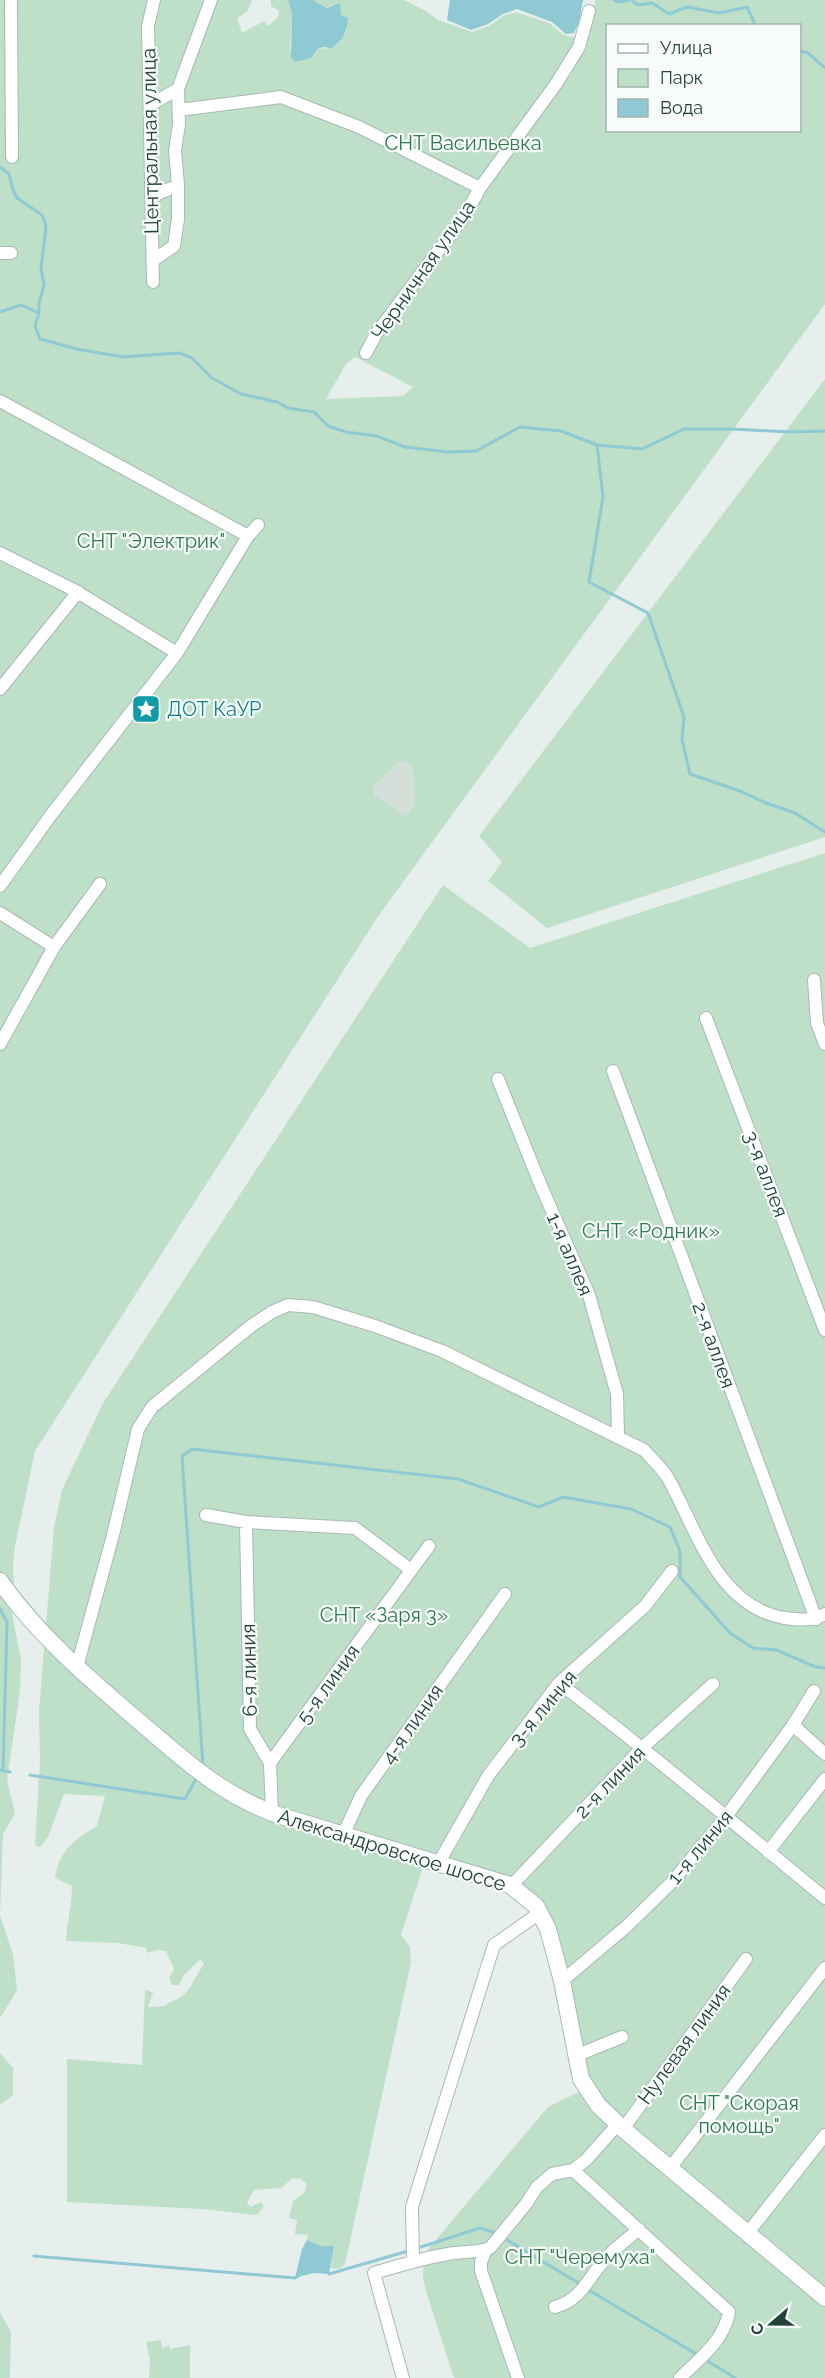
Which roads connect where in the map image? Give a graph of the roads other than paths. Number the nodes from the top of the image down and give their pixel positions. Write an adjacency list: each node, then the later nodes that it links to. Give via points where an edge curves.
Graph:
1 (11, 0): 8 (street)
2 (154, 0): 6 (street, Центральная улица, via 148,26)
3 (211, 0): 5 (street)
4 (589, 12): 10 (street, Черничная улица, via 579,47)
5 (178, 89): 6 (street); 7 (street)
6 (150, 105): 11 (street, Центральная улица)
7 (179, 110): 9 (street, via 175,152); 10 (street, Черничная улица, via 281,97 359,127)
8 (12, 157)
9 (178, 184): 11 (street); 12 (street, via 174,246)
10 (480, 188): 14 (street, Черничная улица, via 465,215)
11 (151, 197): 12 (street, Центральная улица)
12 (152, 261): 13 (street, Центральная улица)
13 (153, 282)
14 (366, 353)
15 (0, 401): 17 (street)
16 (258, 525): 17 (street)
17 (248, 536): 20 (street)
18 (0, 553): 19 (street)
19 (78, 592): 20 (street); 21 (street)
20 (177, 653): 23 (street)
21 (0, 689)
22 (100, 884): 25 (street)
23 (0, 886)
24 (0, 913): 25 (street)
25 (54, 947): 28 (street)
26 (814, 980): 29 (street, via 817,1023)
27 (706, 1018): 32 (street, 3-я аллея)
28 (0, 1044)
29 (825, 1044)
30 (613, 1071): 41 (street, 2-я аллея)
31 (498, 1079): 33 (street, 1-я аллея, via 589,1295 617,1394)
32 (825, 1330)
33 (618, 1435): 41 (street, via 644,1450 667,1476 718,1576 741,1598 767,1615 798,1620); 42 (street, via 442,1352 313,1306 288,1305 251,1326 152,1407 138,1429)
34 (206, 1515): 35 (street)
35 (246, 1522): 37 (street, via 355,1528); 49 (street, 6-я линия, via 250,1729)
36 (429, 1546): 37 (street, 5-я линия)
37 (411, 1570): 49 (street, 5-я линия)
38 (672, 1571): 43 (street, 3-я линия, via 645,1606)
39 (0, 1581): 42 (street, Александровское шоссе, via 29,1619)
40 (505, 1594): 53 (street, 4-я линия, via 362,1796)
41 (821, 1617)
42 (77, 1667): 51 (street, Александровское шоссе, via 210,1781)
43 (560, 1683): 47 (street); 55 (street, 3-я линия, via 488,1776)
44 (713, 1684): 47 (street, 2-я линия)
45 (814, 1691): 46 (street, 1-я линия)
46 (794, 1725): 48 (street); 52 (street, 1-я линия)
47 (643, 1747): 52 (street); 56 (street, 2-я линия)
48 (825, 1754)
49 (270, 1763): 51 (street, 6-я линия)
50 (825, 1779): 54 (street)
51 (272, 1812): 53 (street, Александровское шоссе)
52 (725, 1818): 54 (street); 61 (street, 1-я линия, via 673,1881)
53 (343, 1835): 55 (street, Александровское шоссе)
54 (768, 1852): 57 (street)
55 (438, 1864): 56 (street, Александровское шоссе)
56 (512, 1886): 58 (street, Александровское шоссе)
57 (825, 1898)
58 (541, 1912): 61 (street, Александровское шоссе); 71 (street, via 494,1946 412,2207)
59 (746, 1959): 64 (street, Нулевая линия)
60 (825, 1968): 66 (street)
61 (562, 1981): 63 (street, Александровское шоссе)
62 (622, 2037): 63 (street)
63 (575, 2056): 64 (street, Александровское шоссе, via 581,2079 598,2105)
64 (620, 2126): 66 (street, Александровское шоссе); 67 (street, Нулевая линия)
65 (825, 2135): 69 (street)
66 (670, 2168): 69 (street, Александровское шоссе)
67 (573, 2170): 68 (street); 70 (street, via 552,2174 537,2187)
68 (639, 2229): 73 (street, via 607,2257 576,2297); 76 (street, via 729,2312 717,2341)
69 (747, 2234): 72 (street, Александровское шоссе)
70 (486, 2250): 74 (street, via 446,2254 374,2273); 75 (street, via 481,2271)
71 (414, 2258)
72 (825, 2298)
73 (555, 2307)
74 (403, 2378)
75 (518, 2378)
76 (680, 2378)

